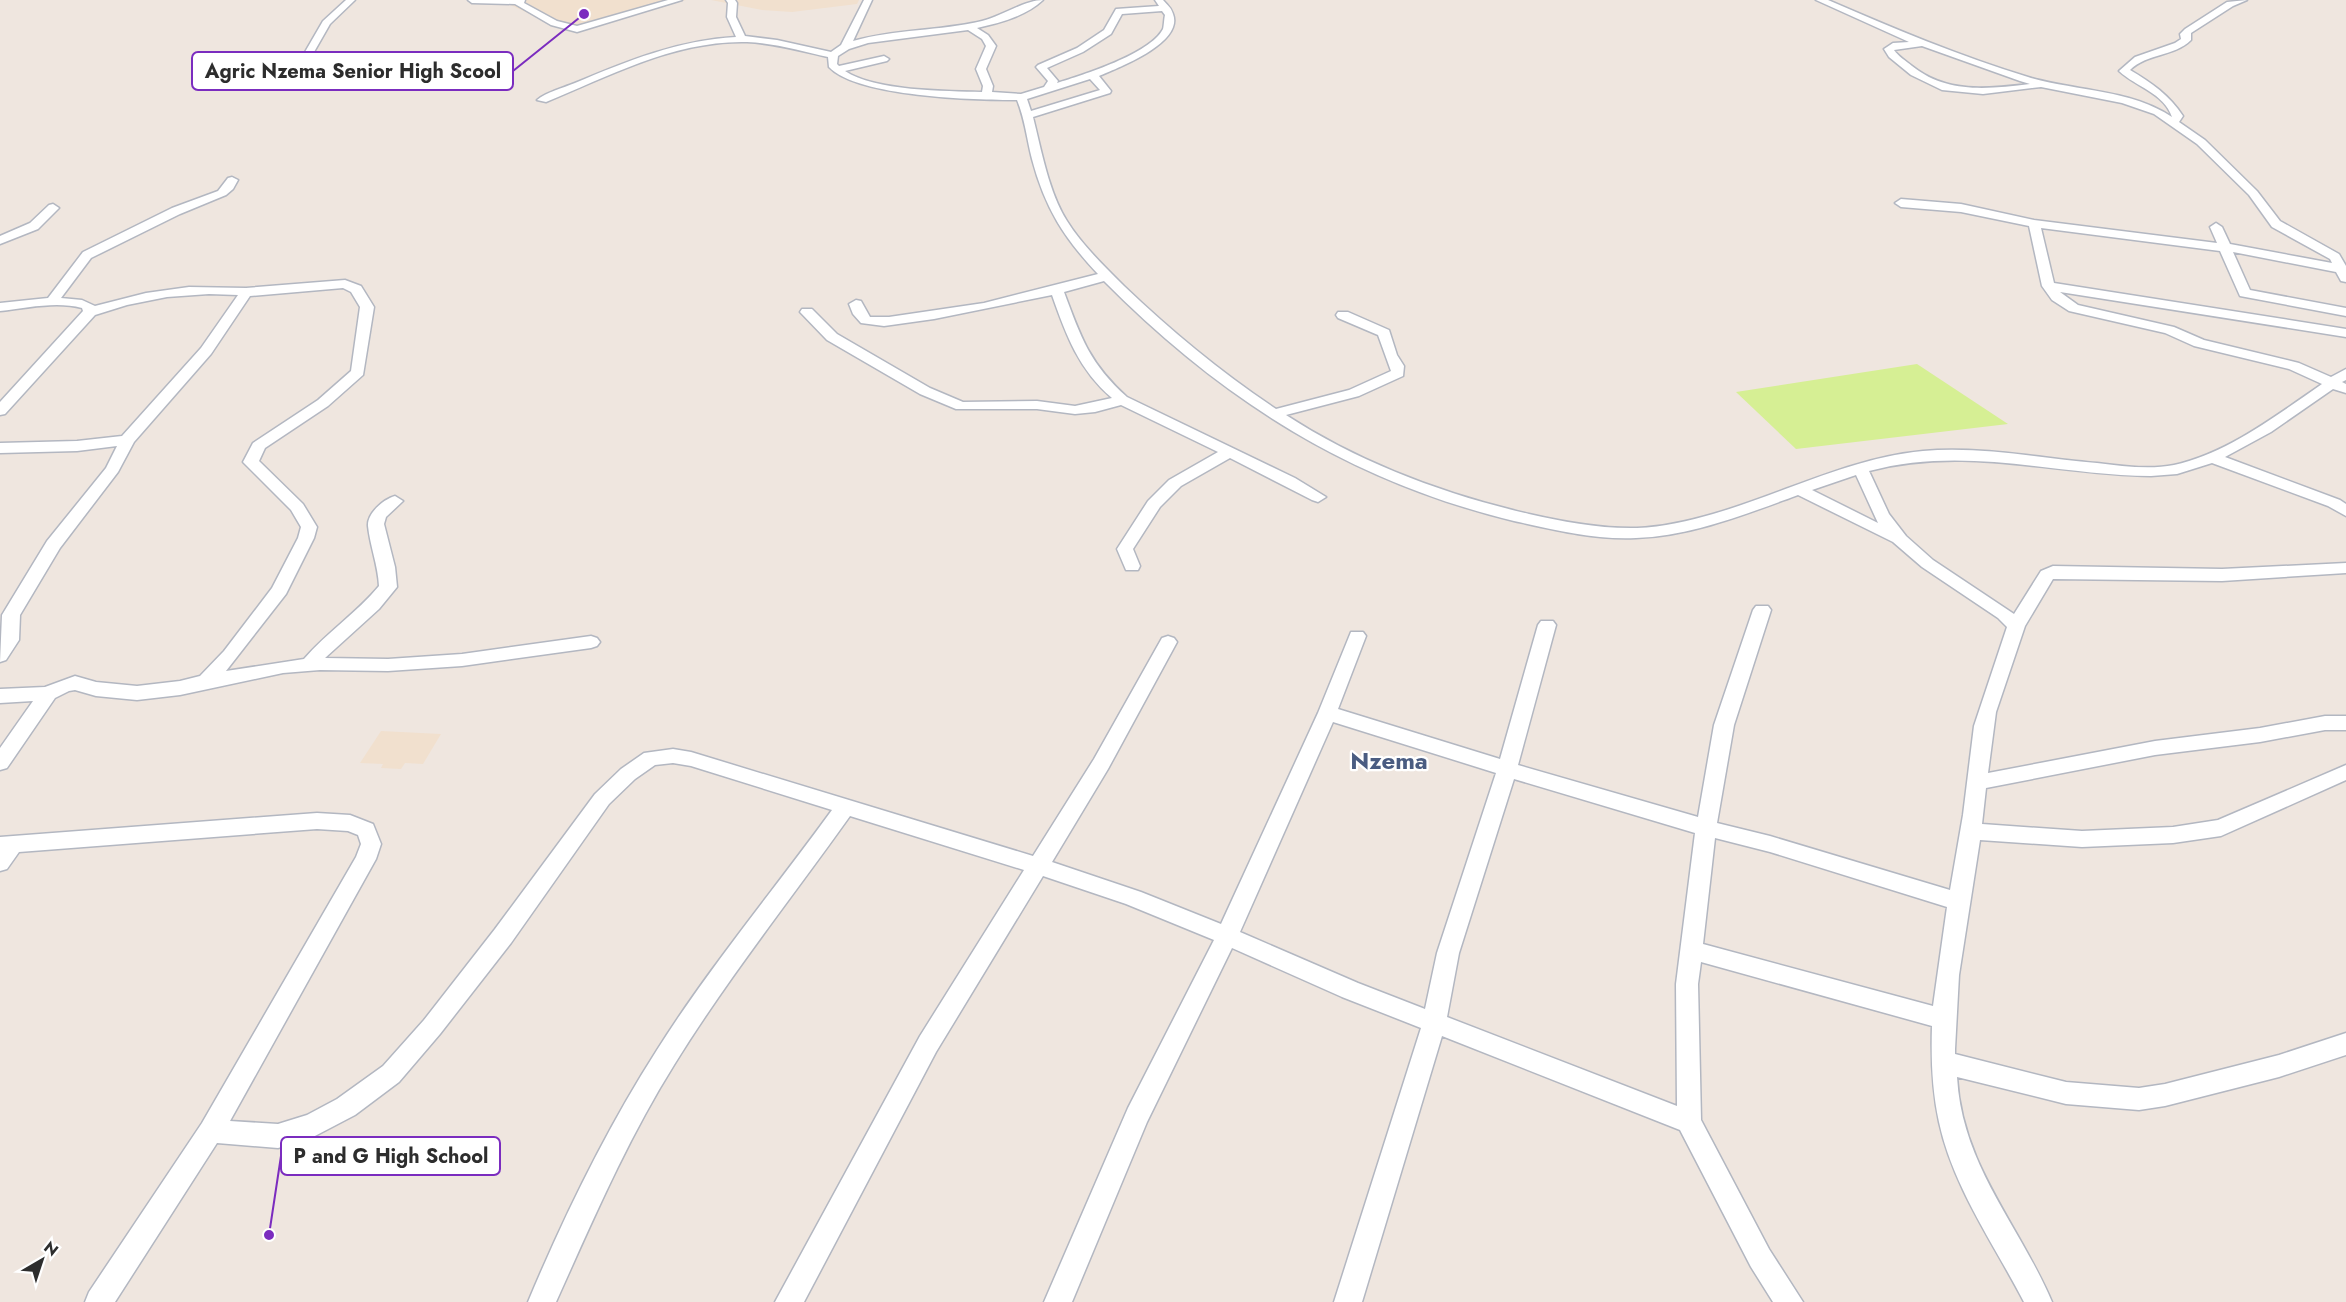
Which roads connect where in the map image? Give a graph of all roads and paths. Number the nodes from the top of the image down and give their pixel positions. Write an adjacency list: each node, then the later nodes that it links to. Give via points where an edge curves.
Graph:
1 (351, 0): 19 (street, via 326,23)
2 (472, 0): 3 (street)
3 (521, 0): 4 (street, via 519,4 554,23 577,29)
4 (678, 0)
5 (732, 0): 13 (street, via 729,14)
6 (868, 0): 15 (street)
7 (1039, 0): 12 (street)
8 (1159, 0): 11 (street)
9 (1820, 0): 14 (street)
10 (2243, 0): 27 (street, via 2188,31 2180,45 2134,60 2124,71 2149,85 2170,104 2178,116)
11 (1167, 9): 20 (street, via 1168,26 1162,37 1135,57); 22 (street, via 1119,11 1108,32 1041,67 1053,81)
12 (970, 27): 15 (street); 23 (street, via 991,46 981,69 988,86)
13 (741, 39): 16 (street); 25 (street, via 669,51)
14 (1925, 44): 21 (street); 21 (street, via 1904,44 1889,50 1936,85 1971,91)
15 (846, 45): 16 (street)
16 (833, 54): 18 (street, via 831,62)
17 (884, 59): 18 (street)
18 (837, 70): 23 (street, via 878,87)
19 (299, 71)
20 (1092, 75): 22 (street); 26 (street, via 1106,91)
21 (2044, 85): 27 (street, via 2142,105)
22 (1048, 89): 24 (street)
23 (986, 95): 24 (street)
24 (1021, 97): 26 (street)
25 (542, 100)
26 (1029, 115): 36 (street, via 1036,157 1059,220)
27 (2174, 122): 35 (street, via 2244,183 2276,224 2328,251)
28 (232, 180): 40 (street, via 222,193 87,255)
29 (1901, 203): 31 (street, via 1961,208)
30 (53, 208): 33 (street, via 34,226)
31 (2034, 224): 34 (street); 37 (street)
32 (2216, 227): 34 (street)
33 (0, 240)
34 (2226, 246): 35 (street); 46 (street, via 2245,293)
35 (2344, 274)
36 (1107, 276): 38 (street); 55 (street, via 1213,372)
37 (2048, 286): 43 (street); 48 (street, via 2074,308)
38 (1057, 291): 41 (street, via 888,321 867,321); 53 (street, via 1082,357)
39 (246, 292): 44 (street, via 152,296); 56 (street, via 214,339); 76 (street, via 345,284 356,289 367,307 358,372 323,403 258,446 254,454 251,462 297,507 309,527 280,590)
40 (52, 301): 42 (street); 44 (street, via 79,303 88,306)
41 (855, 304)
42 (0, 307)
43 (2189, 308): 48 (street, via 2185,324); 49 (street)
44 (90, 312): 54 (street)
45 (807, 312): 53 (street, via 832,338 961,406 1037,405 1075,410)
46 (2346, 312)
47 (1343, 315): 55 (street, via 1384,333 1398,373 1332,400)
48 (2174, 331): 51 (street, via 2199,343 2294,366)
49 (2346, 333)
50 (2346, 373): 51 (street)
51 (2331, 384): 52 (street); 59 (street, via 2295,410)
52 (2346, 389)
53 (1122, 400): 58 (street)
54 (0, 411)
55 (1272, 414): 61 (street, via 1372,470 1511,516 1609,534 1684,528)
56 (127, 440): 57 (street); 74 (street, via 113,469 53,545 11,615 10,640)
57 (0, 448)
58 (1229, 452): 62 (street); 66 (street, via 1175,483 1154,504 1125,549)
59 (2211, 457): 60 (street, via 2160,471 1957,454 1913,456); 64 (street)
60 (1861, 470): 61 (street); 65 (street, via 1888,526)
61 (1800, 490): 65 (street)
62 (1318, 498)
63 (395, 501): 75 (street, via 378,515 376,524 388,587)
64 (2346, 511)
65 (1900, 540): 70 (street)
66 (1132, 566)
67 (2346, 568): 70 (street, via 2222,575 2053,572 2047,575)
68 (1762, 610): 86 (street, via 1724,725)
69 (1547, 625): 82 (street)
70 (2016, 626): 84 (street, via 1987,712)
71 (1357, 636): 79 (street)
72 (591, 642): 75 (street, via 462,660)
73 (1168, 642): 89 (street, via 1101,764)
74 (0, 656)
75 (309, 665): 76 (street)
76 (206, 681): 77 (street, via 137,693 75,683)
77 (48, 693): 78 (street); 81 (street)
78 (0, 696)
79 (1327, 713): 82 (street); 91 (street)
80 (2346, 723): 84 (street, via 2155,748)
81 (0, 763)
82 (1507, 769): 86 (street); 94 (street, via 1448,953)
83 (2346, 772): 87 (street, via 2221,828 2173,836 2082,839)
84 (1978, 782): 87 (street)
85 (846, 807): 89 (street); 98 (street, via 691,759 651,758 602,799 503,936 391,1074 313,1125 278,1136); 100 (street, via 664,1060 625,1129)
86 (1706, 828): 90 (street); 92 (street)
87 (1971, 831): 90 (street)
88 (4, 851): 98 (street, via 317,821 350,823 366,830 371,844 366,859)
89 (1038, 864): 91 (street); 101 (street, via 928,1044)
90 (1957, 901): 93 (street)
91 (1227, 936): 94 (street); 102 (street, via 1137,1116)
92 (1691, 950): 93 (street); 97 (street, via 1686,1003)
93 (1944, 1019): 96 (street)
94 (1434, 1022): 97 (street); 103 (street)
95 (2346, 1044): 96 (street, via 2279,1066 2139,1099 2066,1094)
96 (1942, 1062): 105 (street, via 1951,1123 1962,1154)
97 (1689, 1122): 104 (street, via 1760,1258)
98 (211, 1131): 99 (street)
99 (99, 1302)
100 (542, 1302)
101 (789, 1302)
102 (1058, 1302)
103 (1348, 1302)
104 (1789, 1302)
105 (2038, 1302)

